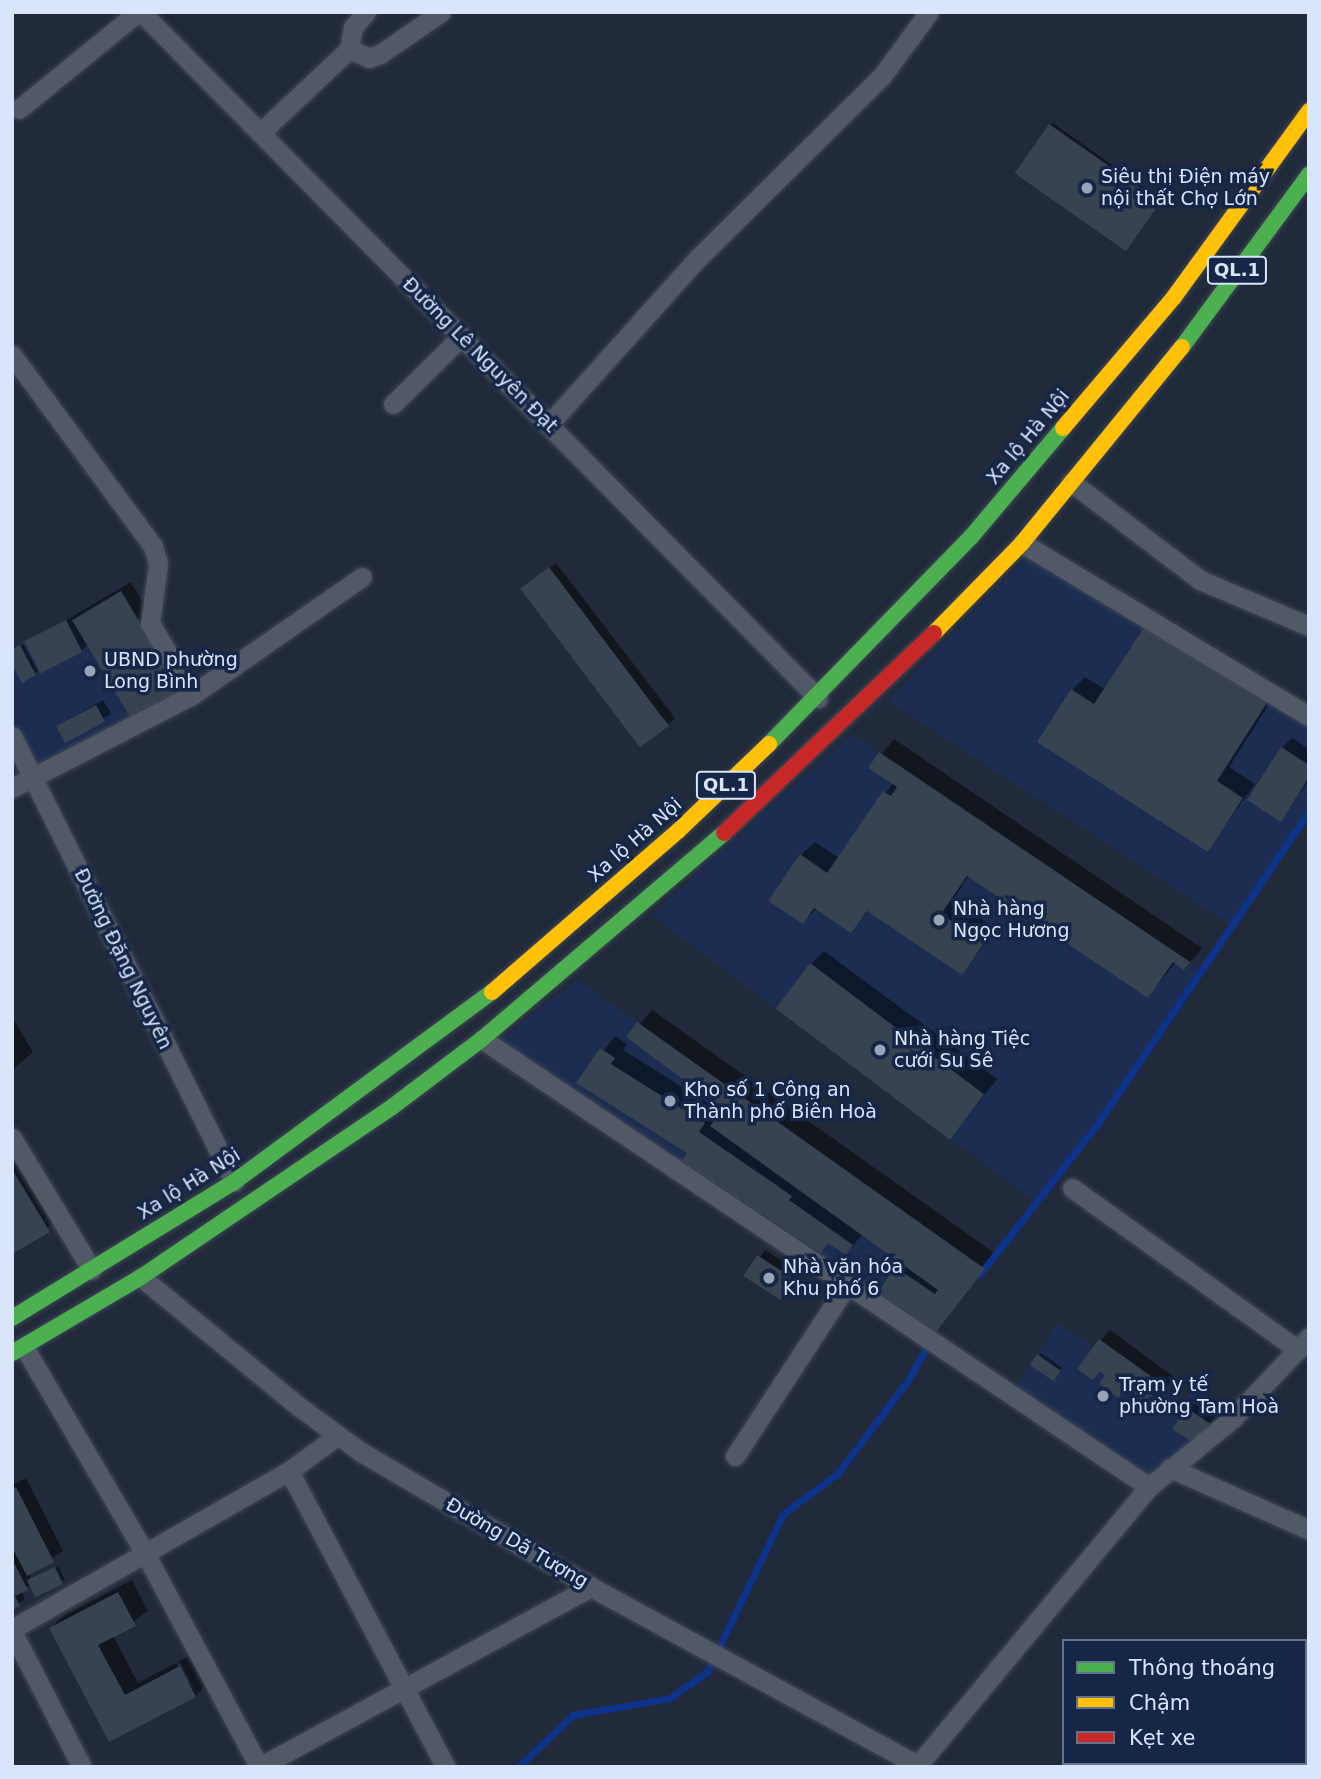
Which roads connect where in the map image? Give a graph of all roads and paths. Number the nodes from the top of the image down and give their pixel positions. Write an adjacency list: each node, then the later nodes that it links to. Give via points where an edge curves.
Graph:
1 (140, 12): 6 (street); 8 (street, Đường Lê Nguyên Đạt)
2 (366, 12): 5 (street, via 353,27)
3 (441, 12): 5 (street, via 380,54 369,58)
4 (929, 12): 13 (street, via 882,76 697,259)
5 (349, 49): 8 (street)
6 (19, 109)
7 (1309, 111): 19 (highway, Xa lộ Hà Nội / QL.1, via 1174,298 971,537)
8 (260, 133): 10 (street, Đường Lê Nguyên Đạt)
9 (1309, 175): 14 (highway, QL.1, via 1168,366)
10 (461, 337): 12 (street); 13 (street, Đường Lê Nguyên Đạt)
11 (12, 355): 18 (street, via 153,546 158,564 150,623)
12 (393, 404)
13 (549, 424): 19 (street, Đường Lê Nguyên Đạt)
14 (1071, 482): 15 (highway, QL.1); 17 (street, via 1200,580)
15 (1022, 543): 20 (street); 24 (highway, QL.1, via 832,732 691,863)
16 (362, 577): 18 (street)
17 (1309, 626)
18 (192, 695): 22 (street)
19 (818, 698): 26 (highway, Xa lộ Hà Nội / QL.1, via 678,831 482,1000)
20 (1309, 716)
21 (12, 736): 22 (street, Đường Đặng Nguyên)
22 (33, 779): 23 (street); 26 (street, Đường Đặng Nguyên)
23 (12, 788)
24 (482, 1039): 29 (highway, via 330,1151); 30 (street)
25 (12, 1138): 28 (street)
26 (234, 1182): 28 (highway, Xa lộ Hà Nội / QL.1)
27 (1072, 1188): 32 (street)
28 (92, 1270): 31 (highway, Xa lộ Hà Nội / QL.1)
29 (141, 1277): 33 (highway); 34 (street, Đường Dã Tượng)
30 (849, 1282): 35 (street); 38 (street)
31 (12, 1318)
32 (1303, 1343): 36 (street, via 1233,1418)
33 (18, 1350): 40 (street)
34 (337, 1436): 37 (street); 41 (street, Đường Dã Tượng)
35 (735, 1455)
36 (1170, 1468): 38 (street); 39 (street)
37 (289, 1471): 40 (street); 43 (street)
38 (1149, 1487): 44 (street)
39 (1309, 1530)
40 (146, 1555): 42 (street); 46 (street)
41 (591, 1587): 43 (street); 44 (street, Đường Dã Tượng)
42 (12, 1630): 45 (street)
43 (406, 1688): 46 (street); 47 (street)
44 (919, 1766)
45 (82, 1767)
46 (259, 1767)
47 (446, 1767)

